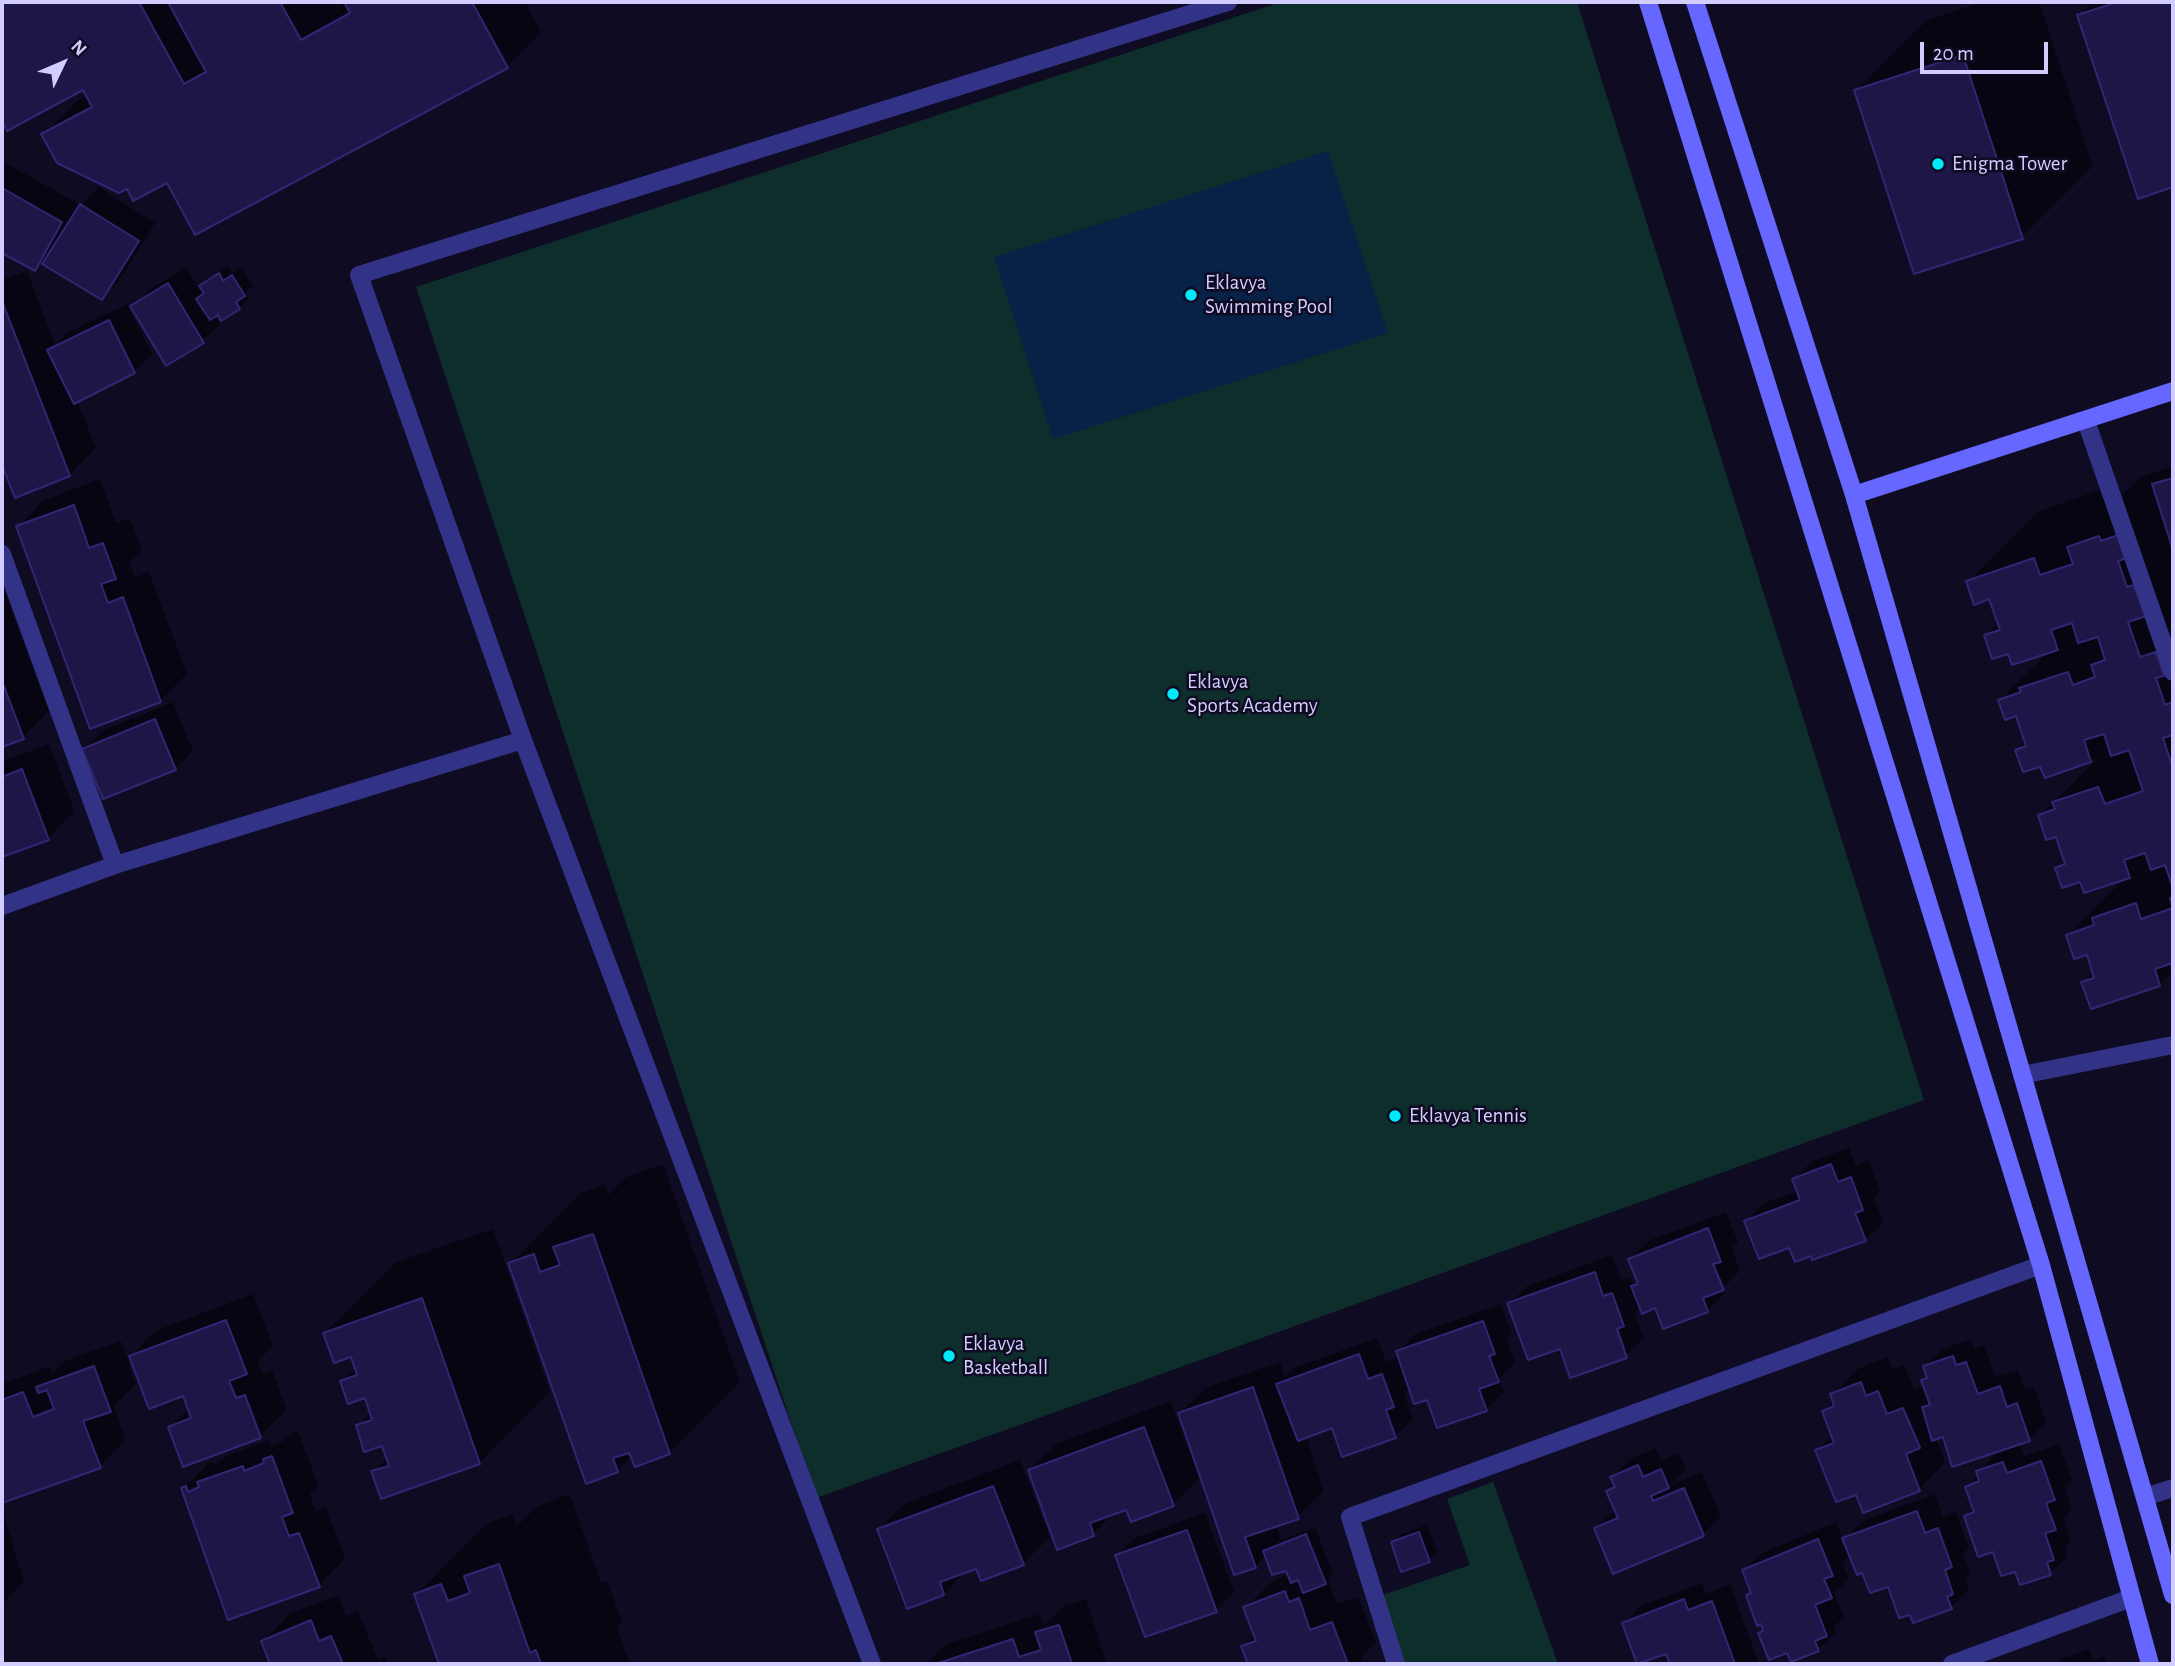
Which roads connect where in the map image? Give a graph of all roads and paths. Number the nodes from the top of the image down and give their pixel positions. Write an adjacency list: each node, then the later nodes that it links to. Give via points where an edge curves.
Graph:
1 (1228, 2): 9 (street, via 359,275)
2 (1648, 2): 14 (street)
3 (1695, 2): 6 (street)
4 (2173, 391): 5 (street)
5 (2087, 421): 6 (street); 8 (street)
6 (1854, 495): 13 (street)
7 (2, 554): 10 (street)
8 (2173, 672)
9 (523, 740): 10 (street); 19 (street)
10 (115, 865): 11 (street)
11 (2, 906)
12 (2173, 1045): 13 (street)
13 (2022, 1075): 16 (street)
14 (2041, 1265): 18 (street); 20 (street, via 1349,1517)
15 (2173, 1488): 16 (street)
16 (2145, 1497): 17 (street)
17 (2173, 1595)
18 (2131, 1598): 21 (street); 22 (street)
19 (872, 1664)
20 (1395, 1664)
21 (1952, 1664)
22 (2150, 1664)

